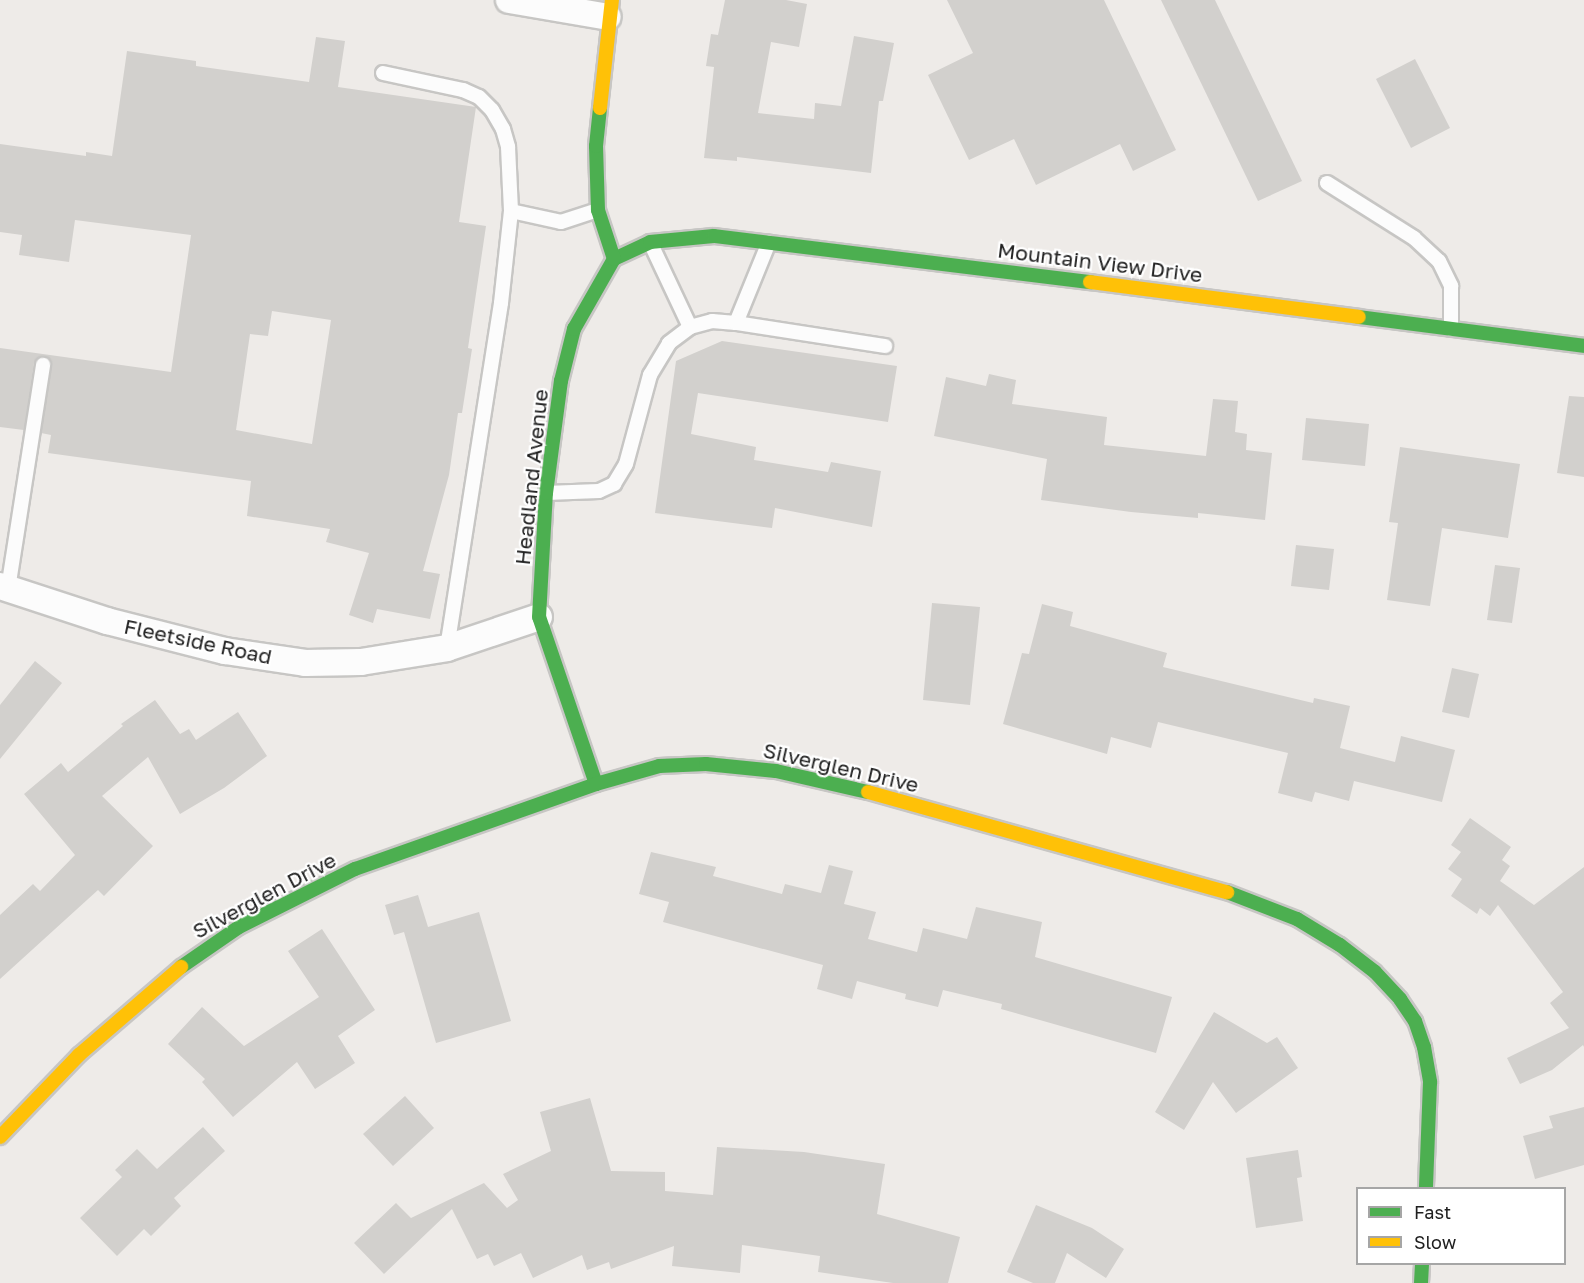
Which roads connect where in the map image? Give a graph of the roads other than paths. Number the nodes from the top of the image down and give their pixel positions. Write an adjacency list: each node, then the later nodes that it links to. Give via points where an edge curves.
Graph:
1 (508, 0): 2 (street)
2 (610, 8): 5 (street, via 596,146)
3 (383, 73): 6 (lane, via 463,90 479,97 492,110 508,147)
4 (1327, 183): 12 (lane, via 1414,238 1439,261 1451,286)
5 (598, 210): 6 (lane, via 561,222); 9 (street)
6 (511, 211): 19 (lane, via 501,303)
7 (650, 242): 8 (street, Mountain View Drive, via 714,236); 9 (street, Mountain View Drive); 11 (lane)
8 (769, 242): 10 (lane); 12 (street, Mountain View Drive, via 1084,280)
9 (614, 259): 16 (street, Headland Avenue, via 574,330 554,417)
10 (736, 323): 11 (lane, via 712,321); 13 (lane)
11 (690, 327): 16 (lane, via 669,343 650,375 626,464 614,484 600,491)
12 (1451, 331): 14 (street, Mountain View Drive)
13 (885, 346)
14 (1584, 346)
15 (43, 365): 17 (lane)
16 (546, 493): 18 (street, Headland Avenue)
17 (4, 588): 19 (street, Fleetside Road, via 107,621 225,651 293,661 361,662)
18 (539, 617): 19 (street, Fleetside Road); 20 (street, Headland Avenue)
19 (447, 648)
20 (596, 784): 21 (street, Silverglen Drive, via 355,869 239,927 189,960 135,1004); 22 (street, Silverglen Drive, via 659,766 706,764 776,771 1112,857 1238,895 1297,919 1375,972 1415,1021 1430,1082)
21 (0, 1137)
22 (1426, 1187)
23 (1422, 1265): 24 (street)
24 (1421, 1283)

